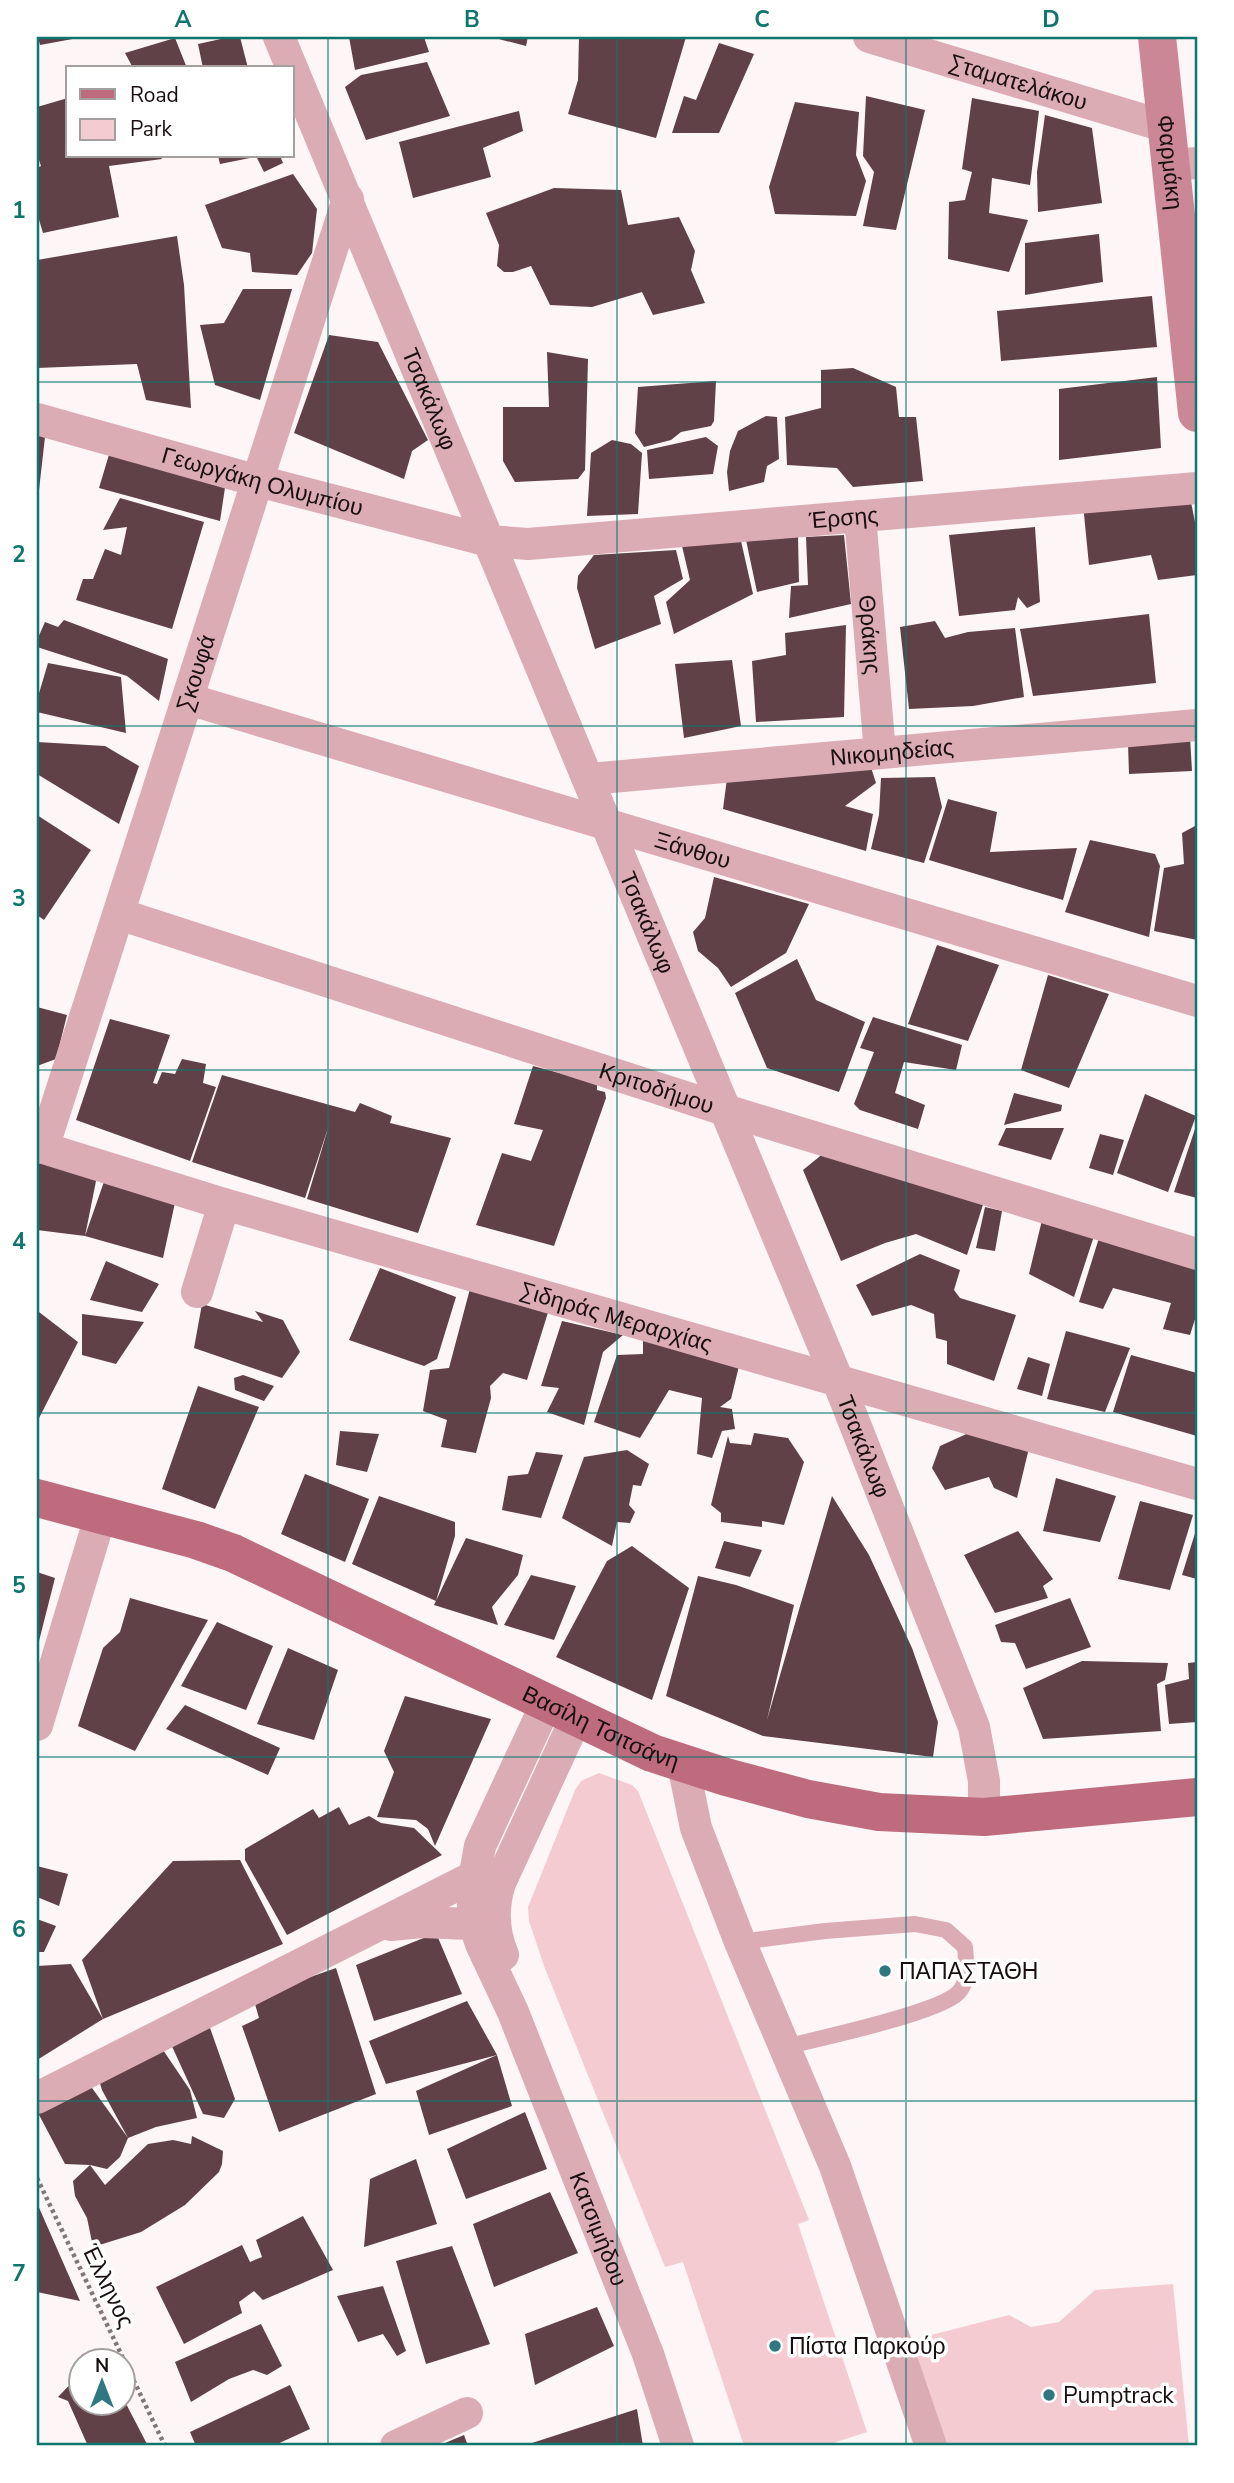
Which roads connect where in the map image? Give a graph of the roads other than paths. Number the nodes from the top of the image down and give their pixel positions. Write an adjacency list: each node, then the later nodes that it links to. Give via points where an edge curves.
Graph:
1 (279, 37): 4 (street, Τσακάλωφ)
2 (869, 37): 6 (street, Σταματελάκου)
3 (1157, 37): 6 (street, Φαρμάκη)
4 (291, 66)
5 (294, 72): 8 (street, Τσακάλωφ)
6 (1167, 127): 7 (street, Φαρμάκη)
7 (1184, 164): 9 (street, Φαρμάκη)
8 (348, 199): 11 (street, Σκουφά); 14 (street, Τσακάλωφ)
9 (1197, 413)
10 (37, 419): 11 (street, Γεωργάκη Ολυμπίου)
11 (258, 481): 14 (street, Γεωργάκη Ολυμπίου); 15 (street, Σκουφά)
12 (1197, 488): 13 (street, Έρσης)
13 (860, 516): 14 (street, Έρσης, via 528,544); 17 (street, Θράκης)
14 (489, 541): 18 (street, Τσακάλωφ)
15 (188, 699): 19 (street, Ξάνθου); 20 (street, Σκουφά)
16 (1197, 724): 17 (street, Νικομηδείας)
17 (880, 753): 18 (street, Νικομηδείας)
18 (589, 779): 19 (street, Τσακάλωφ)
19 (608, 825): 21 (street, Ξάνθου); 22 (street, Τσακάλωφ)
20 (119, 914): 22 (street, Κριτοδήμου); 23 (street, Σκουφά)
21 (1197, 1001)
22 (725, 1110): 25 (street, Κριτοδήμου); 27 (street, Τσακάλωφ)
23 (40, 1147): 24 (street, Σιδηράς Μεραρχίας)
24 (224, 1204): 26 (street); 27 (street, Σιδηράς Μεραρχίας)
25 (1197, 1254)
26 (197, 1292)
27 (838, 1381): 28 (street, Σιδηράς Μεραρχίας); 35 (street, Τσακάλωφ, via 974,1727 984,1781)
28 (1197, 1484)
29 (37, 1498): 30 (main road, Βασίλη Τσιτσάνη)
30 (101, 1514): 31 (main road, Βασίλη Τσιτσάνη, via 233,1553); 32 (street)
31 (562, 1709): 33 (main road, Βασίλη Τσιτσάνη); 36 (street, via 485,1834); 37 (street, via 495,1907)
32 (37, 1725)
33 (683, 1764): 35 (main road, Βασίλη Τσιτσάνη, via 808,1799 879,1812); 39 (street, via 696,1828)
34 (1197, 1797): 35 (main road, Βασίλη Τσιτσάνη)
35 (984, 1817)
36 (473, 1877): 37 (street, via 471,1898); 38 (street)
37 (484, 1924): 38 (street, via 422,1922); 44 (street, Κατσιμήδου, via 481,1944 513,2012 648,2354)
38 (376, 1927): 41 (street)
39 (740, 1942): 40 (street); 40 (lane, via 915,1924 946,1930 965,1947 967,1976 959,1993 933,2008)
40 (784, 2048): 45 (street, via 835,2166)
41 (37, 2098)
42 (467, 2413): 43 (street)
43 (396, 2446)
44 (678, 2446)
45 (931, 2446)

